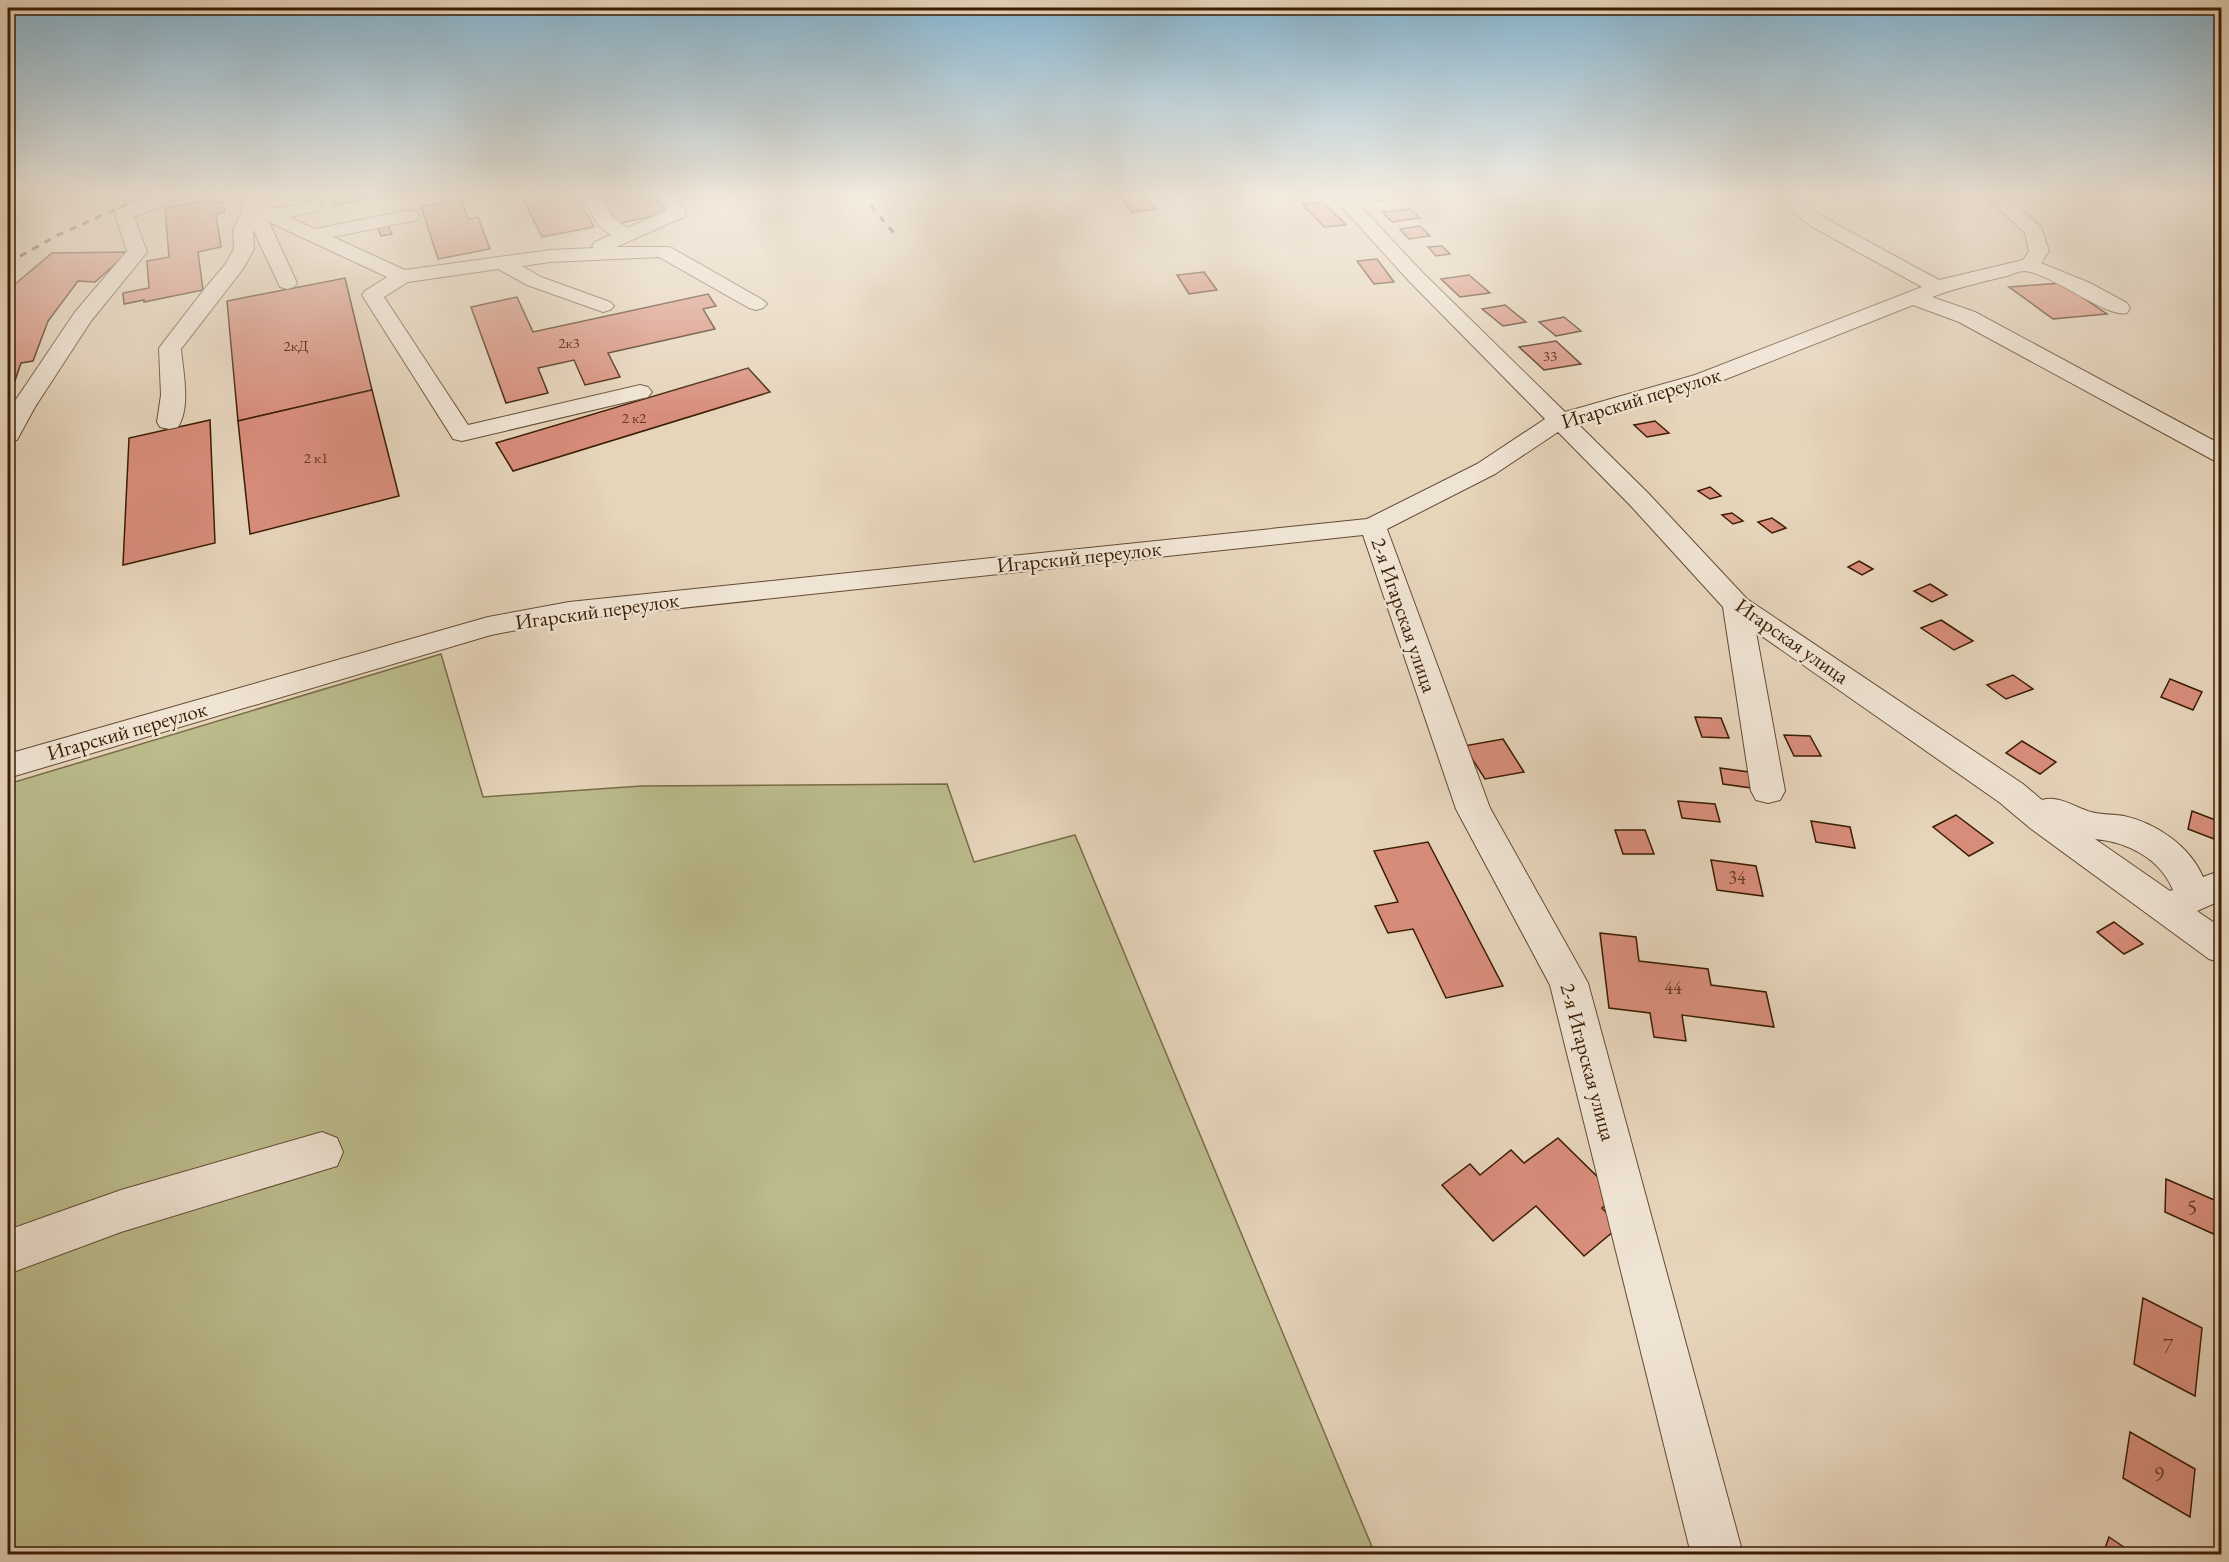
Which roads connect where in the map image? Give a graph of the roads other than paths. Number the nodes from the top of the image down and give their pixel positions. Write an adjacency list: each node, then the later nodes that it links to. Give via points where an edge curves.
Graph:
1 (124, 268): 22 (street, via 82,317)
2 (234, 268): 21 (street, via 170,348 173,395)
3 (281, 268): 13 (street)
4 (382, 268): 12 (street)
5 (466, 268): 12 (street)
6 (509, 268): 17 (street, via 534,282)
7 (693, 268): 16 (street)
8 (1408, 268): 20 (street, Игарская улица)
9 (1902, 268): 14 (street)
10 (2015, 268): 14 (street, Игарский переулок)
11 (2034, 268): 18 (street, via 2083,287)
12 (402, 277): 19 (street, via 372,295 462,434)
13 (287, 283)
14 (1939, 288): 15 (street, Игарский переулок)
15 (1913, 298): 20 (street, Игарский переулок, via 1704,380); 23 (street, via 1967,317)
16 (756, 304)
17 (603, 306)
18 (2119, 308)
19 (640, 392)
20 (1559, 421): 24 (street, Игарский переулок, via 1486,469); 25 (street, Игарская улица)
21 (169, 422)
22 (8, 435)
23 (2222, 455)
24 (1373, 526): 26 (street, Игарский переулок, via 569,611 488,626); 33 (street, 2-я Игарская улица, via 1473,809 1569,984)
25 (1737, 605): 27 (street); 28 (street, Игарская улица)
26 (8, 766)
27 (1768, 790)
28 (2011, 793): 29 (street, Игарская улица, via 2042,819); 29 (street, via 2089,825 2123,829 2157,845 2182,869)
29 (2194, 896): 30 (street, Игарская улица)
30 (2222, 948)
31 (322, 1152): 32 (street, via 121,1211)
32 (8, 1252)
33 (1717, 1554)

